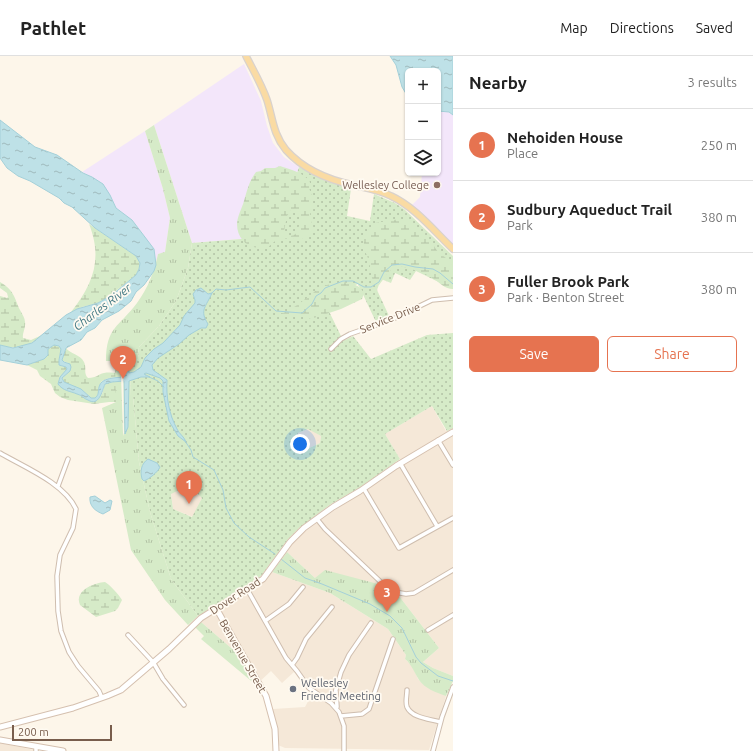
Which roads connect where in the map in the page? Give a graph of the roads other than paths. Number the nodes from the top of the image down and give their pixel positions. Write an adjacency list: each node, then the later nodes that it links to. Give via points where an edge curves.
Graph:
1 (246, 56): 2 (main road, via 267,100 276,134 291,156 328,178 383,192 397,199 418,215)
2 (453, 249)
3 (453, 298): 4 (street, Service Drive, via 432,300 394,318 352,333)
4 (331, 349)
5 (453, 432): 6 (street, Dover Road)
6 (438, 440): 9 (street, Dover Road); 10 (street)
7 (0, 453): 11 (street)
8 (68, 459): 11 (street)
9 (400, 463): 12 (street, Dover Road); 15 (street)
10 (453, 465)
11 (58, 486): 33 (street, via 76,509 73,528 60,555 58,566 60,624 74,660)
12 (364, 489): 14 (street, Dover Road); 15 (street, via 399,548)
13 (453, 518): 15 (street)
14 (317, 519): 16 (street, via 384,586 395,592 414,593); 18 (street, Dover Road, via 294,538 265,576)
15 (437, 526)
16 (453, 570)
17 (303, 587): 22 (street, via 290,604)
18 (247, 589): 20 (street, Dover Road); 22 (street)
19 (332, 607): 28 (street, via 305,641)
20 (216, 608): 27 (street, Dover Road, via 200,619); 42 (street, Benvenue Street, via 264,692 274,727)
21 (453, 615): 24 (street)
22 (265, 621): 28 (street, via 284,656)
23 (371, 624): 30 (street, via 349,655)
24 (428, 630)
25 (128, 634): 27 (street)
26 (393, 639): 36 (street, via 369,709 362,714)
27 (153, 662): 33 (street, Dover Road, via 124,687); 34 (street)
28 (292, 665): 32 (street, via 309,688)
29 (453, 687): 37 (street)
30 (336, 690): 32 (street, via 332,696); 35 (street)
31 (408, 690): 37 (street, via 407,703 411,712)
32 (322, 697): 35 (street)
33 (102, 698): 38 (street, Dover Road)
34 (184, 705)
35 (338, 710): 36 (street)
36 (341, 716): 43 (street)
37 (440, 722): 44 (street)
38 (0, 727)
39 (0, 740): 40 (street)
40 (36, 749): 41 (street)
41 (63, 751)
42 (276, 751)
43 (344, 751)
44 (433, 751)

